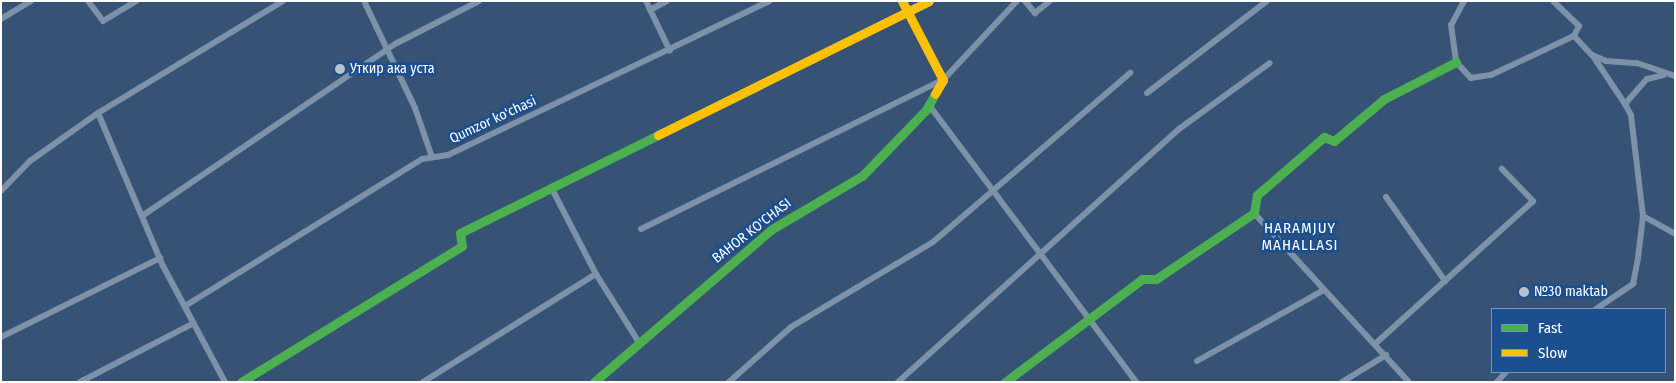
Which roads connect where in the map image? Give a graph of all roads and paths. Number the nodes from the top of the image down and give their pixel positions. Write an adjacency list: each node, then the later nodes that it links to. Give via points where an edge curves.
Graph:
1 (31, 1): 20 (street)
2 (88, 1): 3 (street, via 103,21)
3 (136, 1)
4 (283, 1): 34 (street)
5 (364, 1): 22 (street)
6 (479, 1): 22 (street)
7 (646, 1): 18 (street)
8 (668, 1): 18 (street)
9 (770, 1): 23 (street, Qumzor ko'chasi)
10 (902, 1): 19 (street)
11 (929, 1): 19 (street)
12 (1017, 1): 30 (street)
13 (1025, 1): 14 (street, via 1035,13)
14 (1050, 1)
15 (1266, 1): 31 (street)
16 (1464, 1): 25 (street, via 1451,25)
17 (1553, 1): 21 (street, via 1579,26)
18 (650, 10): 23 (street)
19 (908, 12): 30 (street); 37 (street)
20 (1, 19)
21 (1574, 36): 24 (street); 25 (street, via 1491,75 1471,78)
22 (387, 50): 35 (street); 42 (street)
23 (670, 51): 35 (street, Qumzor ko'chasi, via 448,155)
24 (1592, 55): 28 (street, via 1606,61 1637,62); 32 (street)
25 (1456, 62): 41 (street, via 1384,98 1334,141 1324,137 1257,195)
26 (1270, 63): 46 (street, via 1179,129)
27 (1130, 73): 38 (street)
28 (1664, 74): 29 (street); 32 (street, via 1647,79)
29 (1675, 76)
30 (943, 80): 33 (street, BAHOR KO'CHASI); 44 (street)
31 (1147, 93)
32 (1625, 104): 43 (street, via 1631,115)
33 (929, 105): 38 (street); 56 (street, BAHOR KO'CHASI, via 862,176 772,229)
34 (98, 113): 39 (street, via 30,161); 42 (street)
35 (432, 158): 51 (street, Qumzor ko'chasi, via 422,159)
36 (1502, 170): 49 (street, via 1533,201)
37 (552, 187): 48 (street); 62 (street, via 460,233 462,246)
38 (992, 189): 46 (street); 65 (street, via 925,247 791,327)
39 (1, 192)
40 (1386, 197): 49 (street)
41 (1254, 213): 50 (street); 53 (street, via 1156,280 1142,279)
42 (142, 216): 47 (street)
43 (1643, 216): 45 (street); 52 (street, via 1632,284)
44 (641, 229)
45 (1675, 234)
46 (1041, 256): 53 (street); 66 (street)
47 (160, 258): 51 (street); 55 (street)
48 (596, 274): 56 (street); 63 (street)
49 (1445, 281): 57 (street)
50 (1322, 291): 57 (street); 59 (street)
51 (185, 306): 54 (street)
52 (1597, 308)
53 (1089, 319): 67 (street); 68 (street)
54 (194, 323): 60 (street); 61 (street)
55 (1, 337)
56 (638, 341): 64 (street, BAHOR KO'CHASI)
57 (1375, 344): 58 (street)
58 (1386, 355): 69 (street); 70 (street)
59 (1197, 360)
60 (80, 382)
61 (225, 382)
62 (241, 382)
63 (423, 382)
64 (594, 382)
65 (730, 382)
66 (898, 382)
67 (1004, 382)
68 (1136, 382)
69 (1342, 382)
70 (1409, 382)

